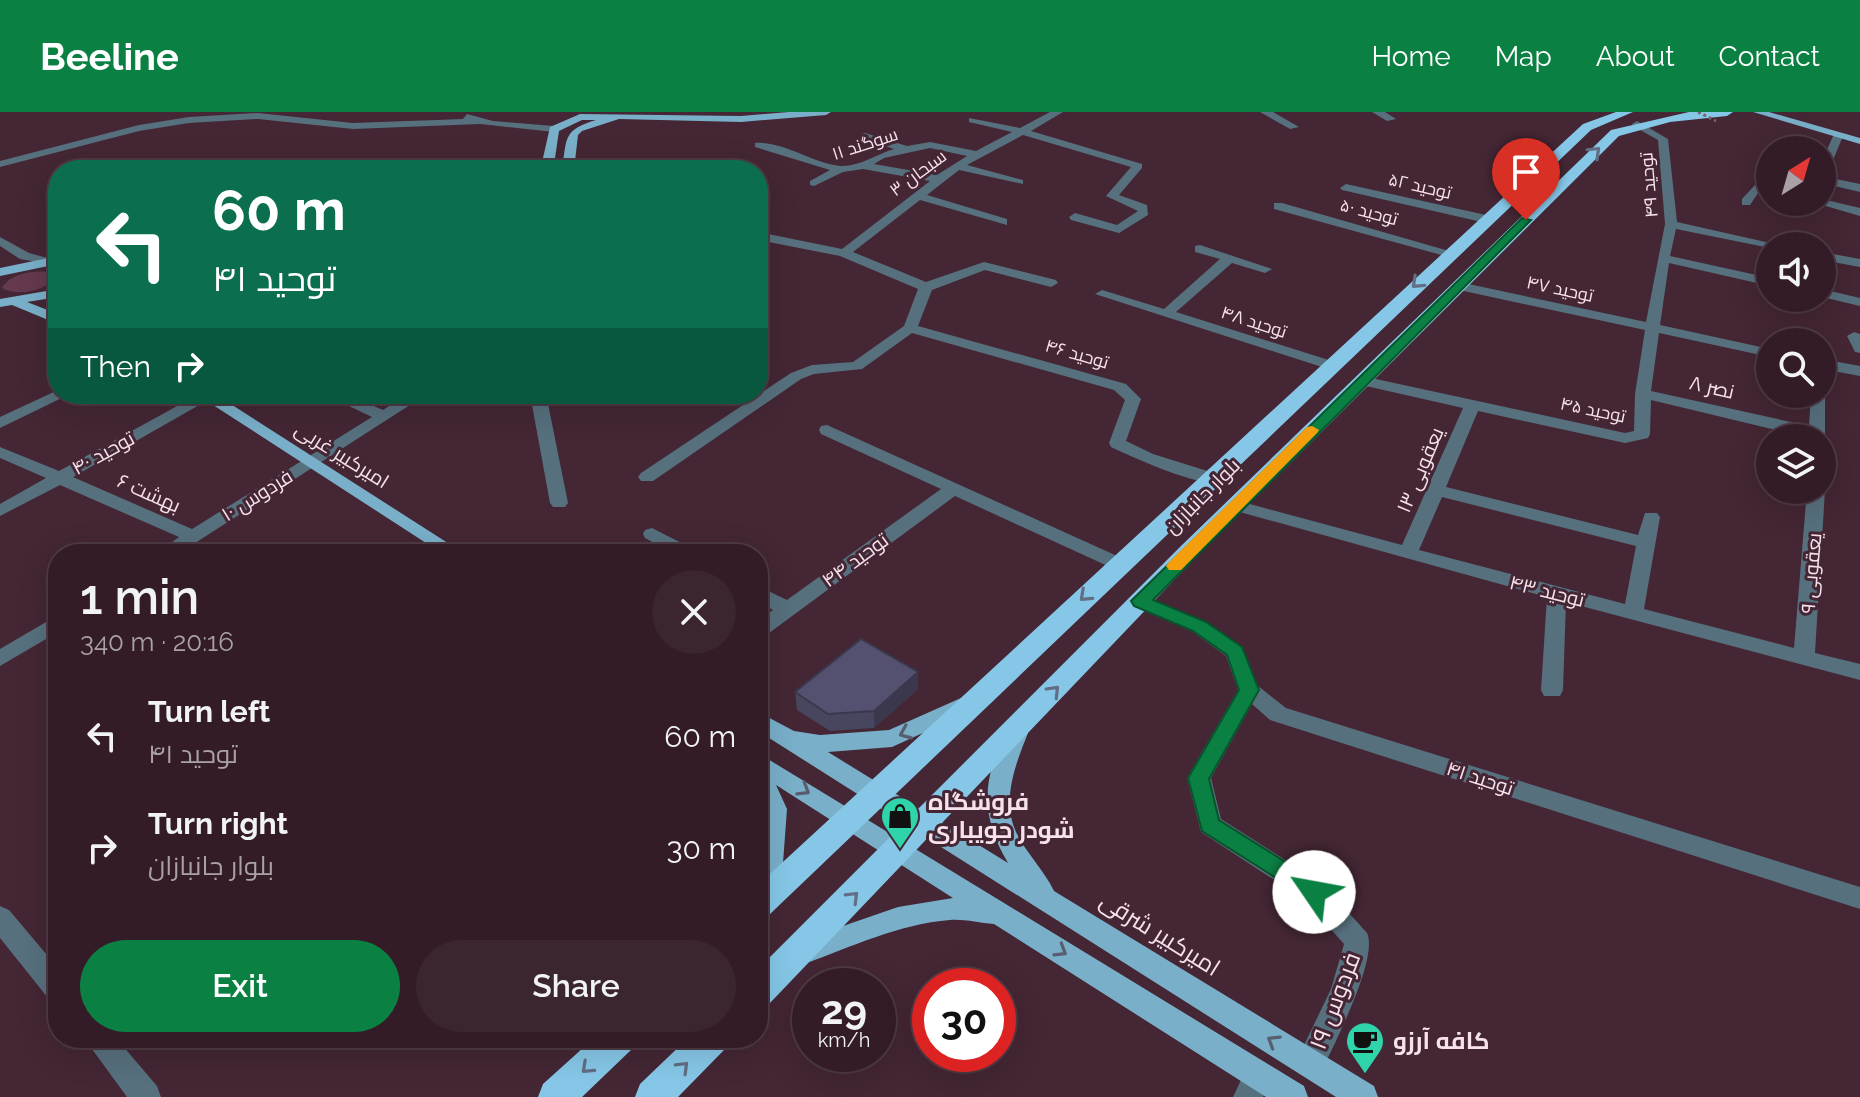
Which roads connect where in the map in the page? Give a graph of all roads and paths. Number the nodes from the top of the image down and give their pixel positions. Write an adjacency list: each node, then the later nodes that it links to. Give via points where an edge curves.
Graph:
1 (445, 112): 13 (street)
2 (826, 112): 8 (main road, via 741,119)
3 (1058, 112): 16 (street, سبحان ۳)
4 (1265, 112): 14 (street)
5 (1377, 112): 11 (street)
6 (1698, 112): 9 (path, bridge)
7 (1758, 112): 18 (main road)
8 (618, 116): 15 (main road, via 580,117); 25 (main road, via 578,129)
9 (1722, 116): 10 (highway, بلوار جانبازان)
10 (1632, 118): 43 (highway, بلوار جانبازان, via 1587,127); 45 (street, توحید ۴۹, via 1663,139); 62 (highway, بلوار جانبازان, one-way to 10)
11 (1391, 119)
12 (973, 120): 16 (street)
13 (479, 121): 15 (street); 26 (street, via 353,126 258,116 189,120)
14 (1294, 127)
15 (554, 129): 24 (main road)
16 (1020, 131): 23 (street, سبحان ۳); 42 (street, via 1138,166 1112,196 1144,212 1119,229)
17 (865, 136): 22 (street)
18 (1838, 136): 19 (street); 20 (main road)
19 (1836, 141)
20 (1860, 141)
21 (759, 145): 29 (street)
22 (906, 149): 23 (street, سوگند ۱۱, via 930,145); 27 (street, سوگند ۱۱)
23 (977, 155): 28 (street, سبحان ۳)
24 (548, 160)
25 (569, 160)
26 (0, 164)
27 (863, 166): 29 (street, سوگند ۱۱); 30 (street)
28 (957, 166): 30 (street, سبحان ۳); 32 (street)
29 (840, 169): 33 (street, سوگند ۱۱)
30 (938, 179): 37 (street, سبحان ۳)
31 (1836, 181): 35 (street)
32 (1019, 182)
33 (814, 183)
34 (1346, 188): 43 (street, توحید ۵۲)
35 (1860, 188)
36 (1756, 189): 38 (street)
37 (916, 195): 44 (street); 50 (street, سبحان ۳)
38 (1746, 202)
39 (1278, 206): 51 (street, توحید ۵۰)
40 (1836, 206): 41 (street)
41 (1860, 212)
42 (1075, 217)
43 (1486, 219): 51 (highway, بلوار جانبازان)
44 (1003, 222)
45 (1671, 224): 48 (street); 53 (street, توحید ۴۹)
46 (768, 238): 50 (street)
47 (0, 241): 54 (street, via 25,256)
48 (1756, 242)
49 (1200, 249): 52 (street)
50 (844, 253): 63 (street)
51 (1450, 253): 74 (highway, بلوار جانبازان, one-way to 74)
52 (1230, 258): 58 (street); 69 (street, توحید ۴۸)
53 (1663, 258): 60 (street); 72 (street, توحید ۴۵)
54 (48, 259)
55 (1836, 259): 57 (street)
56 (48, 261): 59 (main road)
57 (1860, 263)
58 (1265, 269)
59 (1, 270)
60 (1756, 279)
61 (1051, 283): 63 (street, via 984,266)
62 (1459, 286): 72 (street, توحید ۴۷); 77 (highway, بلوار جانبازان)
63 (926, 287): 71 (street)
64 (1102, 294): 69 (street, توحید ۴۸)
65 (48, 295): 68 (main road)
66 (1836, 296): 67 (street)
67 (1860, 302)
68 (2, 303): 70 (main road)
69 (1167, 313): 74 (street, توحید ۴۸)
70 (48, 314)
71 (910, 328): 79 (street, via 857,366 812,370); 96 (street, توحید ۴۶, via 1120,387 1133,399 1117,443)
72 (1653, 328): 73 (street, توحید ۴۷); 78 (street, توحید ۴۵)
73 (1756, 350)
74 (1330, 365): 96 (highway, بلوار جانبازان)
75 (1836, 367): 76 (street)
76 (1860, 371)
77 (1362, 381): 87 (street, توحید ۴۵); 101 (highway, بلوار جانبازان)
78 (1643, 394): 87 (street, توحید ۴۵, via 1642,434 1637,438); 90 (street, نصر ۸)
79 (768, 395)
80 (48, 401): 89 (street)
81 (189, 404): 94 (street, توحید ۴۰)
82 (219, 404): 93 (main road, امیرکبیر غربی)
83 (356, 404): 88 (street)
84 (401, 404): 88 (street, فردوس ۱۰)
85 (540, 404): 99 (street)
86 (755, 404): 95 (street)
87 (1473, 404): 98 (street, یعقوبی ۱۳)
88 (382, 415): 93 (street, فردوس ۱۰)
89 (0, 423)
90 (1770, 424)
91 (827, 430): 97 (street)
92 (0, 452): 94 (street, بهشت ۶)
93 (308, 463): 105 (street, فردوس ۱۰); 108 (main road, امیرکبیر غربی)
94 (60, 477): 102 (street, توحید ۴۰); 105 (street, بهشت ۶)
95 (647, 477)
96 (1211, 478): 111 (highway, بلوار جانبازان)
97 (953, 489): 111 (street); 115 (street, توحید ۴۴)
98 (1436, 490): 106 (street); 110 (street, یعقوبی ۱۳)
99 (559, 503)
100 (1815, 504): 119 (street, یعقوبی ۹)
101 (1235, 505): 110 (street, توحید ۴۳); 114 (highway, بلوار جانبازان)
102 (0, 511)
103 (1651, 517): 106 (street)
104 (652, 534): 109 (street)
105 (193, 536): 107 (street, فردوس ۱۰)
106 (1646, 543): 116 (street)
107 (181, 544)
108 (440, 544)
109 (670, 544)
110 (1408, 554): 112 (street, توحید ۴۳)
111 (1119, 564): 124 (highway, بلوار جانبازان, one-way to 124)
112 (1557, 593): 116 (street, توحید ۴۳); 123 (street)
113 (768, 598): 115 (street)
114 (1140, 601): 122 (street, via 1200,627 1235,652); 125 (highway, بلوار جانبازان, one-way to 114)
115 (788, 609): 117 (street, توحید ۴۴)
116 (1633, 613): 119 (street, توحید ۴۳)
117 (768, 624)
118 (48, 628): 120 (street)
119 (1804, 656): 121 (street, توحید ۴۳)
120 (0, 659)
121 (1860, 672)
122 (1249, 690): 137 (street, توحید ۴۱, via 1278,714); 146 (street, فردوس ۱۹, via 1199,778 1210,825 1314,892 1358,941 1344,991)
123 (1552, 690)
124 (976, 699): 127 (main road, one-way to 127, via 892,738 820,744); 130 (highway, بلوار جانبازان)
125 (1021, 724): 132 (highway, بلوار جانبازان); 136 (main road, via 1003,763 1002,827)
126 (768, 726): 127 (main road)
127 (782, 735): 130 (main road)
128 (768, 768): 131 (main road, one-way to 131)
129 (768, 793): 134 (main road, via 775,809)
130 (876, 793): 131 (highway, بلوار جانبازان); 132 (main road, امیرکبیر شرقی)
131 (851, 818): 133 (main road); 135 (highway, بلوار جانبازان)
132 (925, 824): 133 (highway, بلوار جانبازان); 136 (main road, امیرکبیر شرقی)
133 (900, 850): 139 (main road); 140 (highway, بلوار جانبازان, one-way to 133)
134 (768, 868)
135 (768, 896)
136 (1045, 897): 146 (main road, امیرکبیر شرقی, one-way to 136)
137 (1860, 898)
138 (0, 918): 141 (street)
139 (1013, 921): 140 (main road, via 979,908 955,909 867,928); 147 (main road, one-way to 147)
140 (793, 957): 142 (highway, بلوار جانبازان)
141 (48, 977)
142 (768, 982)
143 (106, 1048): 148 (street)
144 (608, 1048): 149 (highway, one-way to 149)
145 (702, 1048): 150 (highway, one-way to 145)
146 (1310, 1064): 152 (main road, امیرکبیر شرقی)
147 (1253, 1086): 151 (main road)
148 (146, 1097)
149 (556, 1097)
150 (653, 1097)
151 (1293, 1097)
152 (1363, 1097)

